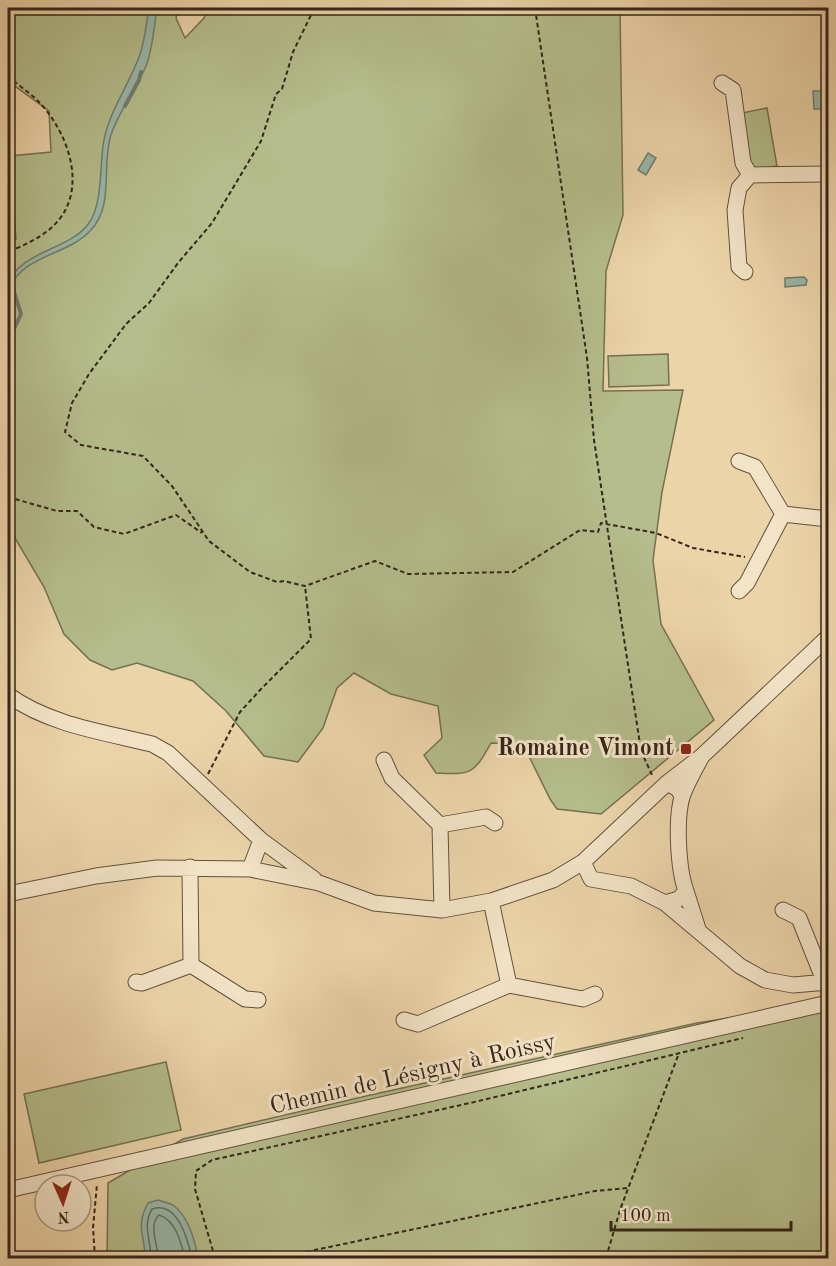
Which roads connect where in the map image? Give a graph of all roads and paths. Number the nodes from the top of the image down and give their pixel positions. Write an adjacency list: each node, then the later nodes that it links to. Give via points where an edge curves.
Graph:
1 (312, 8): 14 (path, via 261,141 212,223 89,374 72,403 65,432 81,445 143,456 172,486)
2 (535, 8): 13 (path)
3 (8, 76): 7 (path, via 37,100 54,122 67,146 72,177 70,198 61,217 36,240)
4 (722, 83): 6 (street, via 733,90 744,163)
5 (828, 174): 6 (street)
6 (750, 175): 8 (street, via 739,188 735,210 739,267)
7 (8, 252)
8 (745, 272)
9 (739, 461): 11 (street, via 755,467)
10 (8, 497): 14 (path, via 57,511 77,511 94,527 124,534 176,515)
11 (783, 514): 12 (street); 15 (street)
12 (828, 519)
13 (608, 524): 15 (path, via 656,533 693,548); 16 (path, via 601,523 598,532 580,530 513,572 408,574 375,561); 23 (path, via 641,751)
14 (205, 534): 16 (path, via 250,572 277,582)
15 (760, 559): 17 (street)
16 (305, 586): 22 (path, via 311,639 240,712)
17 (739, 591)
18 (828, 637): 20 (street)
19 (8, 695): 22 (street, via 44,716 152,744 168,753)
20 (702, 756): 23 (street); 24 (street)
21 (384, 760): 26 (street, via 392,778)
22 (202, 785): 27 (street)
23 (662, 787): 24 (street, via 678,789); 28 (street)
24 (682, 796): 34 (street, via 679,851)
25 (495, 824): 26 (street, via 486,817)
26 (440, 825): 38 (street)
27 (261, 840): 30 (street); 33 (street)
28 (582, 862): 31 (street); 32 (street)
29 (190, 867): 30 (street); 35 (street, via 106,875); 41 (street)
30 (250, 869): 33 (street)
31 (591, 879): 32 (street); 37 (street, via 631,886)
32 (553, 880): 36 (street)
33 (319, 883): 38 (street, via 374,903)
34 (686, 891): 37 (street); 40 (street)
35 (8, 894)
36 (491, 901): 38 (street); 44 (street)
37 (665, 903): 40 (street)
38 (442, 910)
39 (783, 910): 43 (street, via 799,918)
40 (698, 929): 43 (street, via 740,966 765,980 793,985)
41 (191, 965): 42 (street); 46 (street, via 245,999)
42 (136, 982)
43 (827, 983)
44 (509, 985): 45 (street, via 583,999); 48 (street, via 418,1024)
45 (595, 994)
46 (258, 1000)
47 (828, 1003): 51 (street, Chemin de Lésigny à Roissy)
48 (404, 1020)
49 (747, 1036): 50 (path)
50 (679, 1053): 52 (path); 55 (path, via 212,1160 196,1171 195,1189)
51 (98, 1169): 53 (street, Chemin de Lésigny à Roissy); 54 (path, via 93,1227)
52 (628, 1188): 56 (path, via 595,1191); 57 (path)
53 (8, 1190)
54 (95, 1258)
55 (215, 1258)
56 (277, 1258)
57 (606, 1258)

